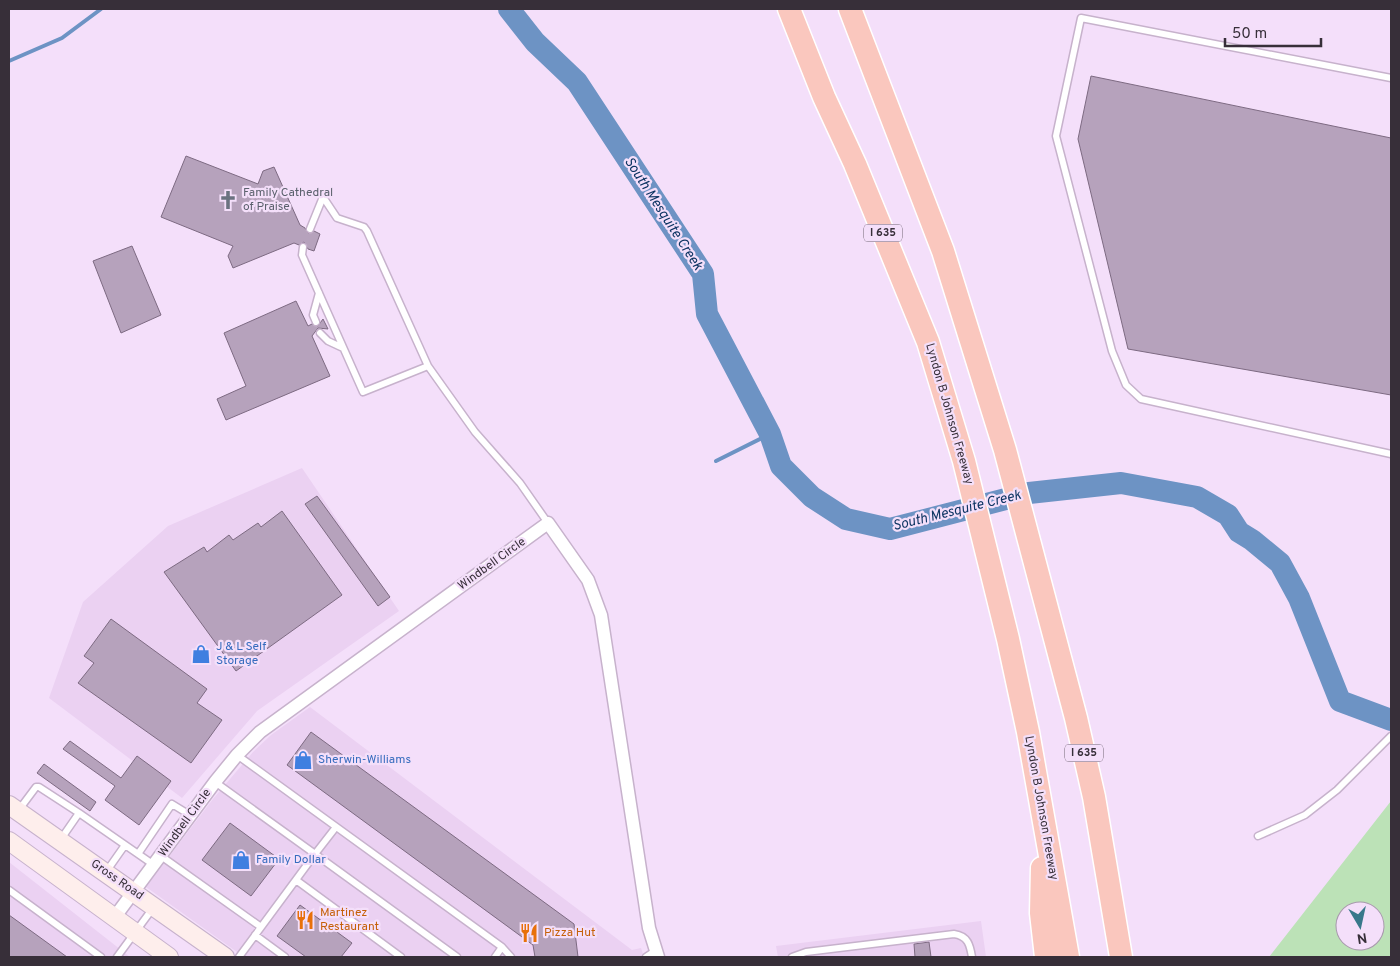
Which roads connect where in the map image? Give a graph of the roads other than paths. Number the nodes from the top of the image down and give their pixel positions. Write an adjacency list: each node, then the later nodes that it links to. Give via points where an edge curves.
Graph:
1 (785, 9): 4 (highway)
2 (789, 9): 4 (highway, Lyndon B Johnson Freeway / I 635)
3 (850, 9): 18 (highway, I 635, via 943,251 1005,450)
4 (810, 63): 22 (highway, Lyndon B Johnson Freeway / I 635, via 928,342 964,461 990,563 1028,732)
5 (1391, 78): 13 (lane, via 1081,18 1056,136 1112,351 1126,385 1141,399)
6 (310, 229): 12 (lane, via 323,198 337,218 364,226)
7 (303, 246): 8 (lane, via 302,255)
8 (319, 293): 9 (lane, via 313,315); 11 (lane)
9 (316, 322)
10 (320, 333): 11 (lane)
11 (343, 348): 12 (lane, via 363,392)
12 (428, 366): 14 (lane, via 475,432 520,483)
13 (1391, 454)
14 (548, 523): 16 (street, Windbell Circle, via 272,723); 41 (street, via 588,580 601,615)
15 (1391, 736): 24 (lane, via 1317,805)
16 (237, 755): 17 (street, Windbell Circle); 23 (lane)
17 (216, 782): 21 (street, Windbell Circle); 29 (lane)
18 (1094, 797): 56 (highway, I 635); 57 (highway)
19 (13, 808): 20 (lane, via 39,787); 25 (main road, Gross Road)
20 (79, 813): 25 (lane); 26 (lane)
21 (190, 815): 28 (lane, via 172,804); 30 (street, Windbell Circle)
22 (1044, 822): 54 (highway, via 1041,912); 55 (highway, Lyndon B Johnson Freeway / I 635)
23 (336, 827): 29 (lane); 40 (lane)
24 (1258, 836)
25 (60, 840): 31 (main road, Gross Road)
26 (125, 845): 28 (lane); 31 (lane)
27 (13, 846): 36 (main road)
28 (138, 854): 30 (lane)
29 (315, 854): 32 (lane); 49 (lane)
30 (158, 860): 34 (street, Windbell Circle); 37 (lane)
31 (106, 872): 34 (main road, Gross Road)
32 (296, 880): 37 (lane); 48 (lane)
33 (9, 890): 42 (lane)
34 (134, 892): 35 (main road, Gross Road); 36 (street, Windbell Circle)
35 (155, 906): 38 (lane); 45 (main road, Gross Road)
36 (114, 918): 38 (main road)
37 (261, 927): 39 (lane)
38 (134, 933): 43 (lane); 44 (main road)
39 (255, 935): 46 (lane); 47 (lane)
40 (502, 947): 50 (lane); 51 (lane)
41 (653, 955)
42 (101, 957)
43 (116, 957)
44 (169, 957)
45 (225, 957)
46 (239, 957)
47 (285, 957)
48 (401, 957)
49 (458, 957)
50 (495, 957)
51 (511, 957)
52 (792, 957): 53 (lane, via 806,952 954,934 965,938)
53 (972, 957)
54 (1046, 957)
55 (1068, 957)
56 (1121, 957)
57 (1132, 957)

